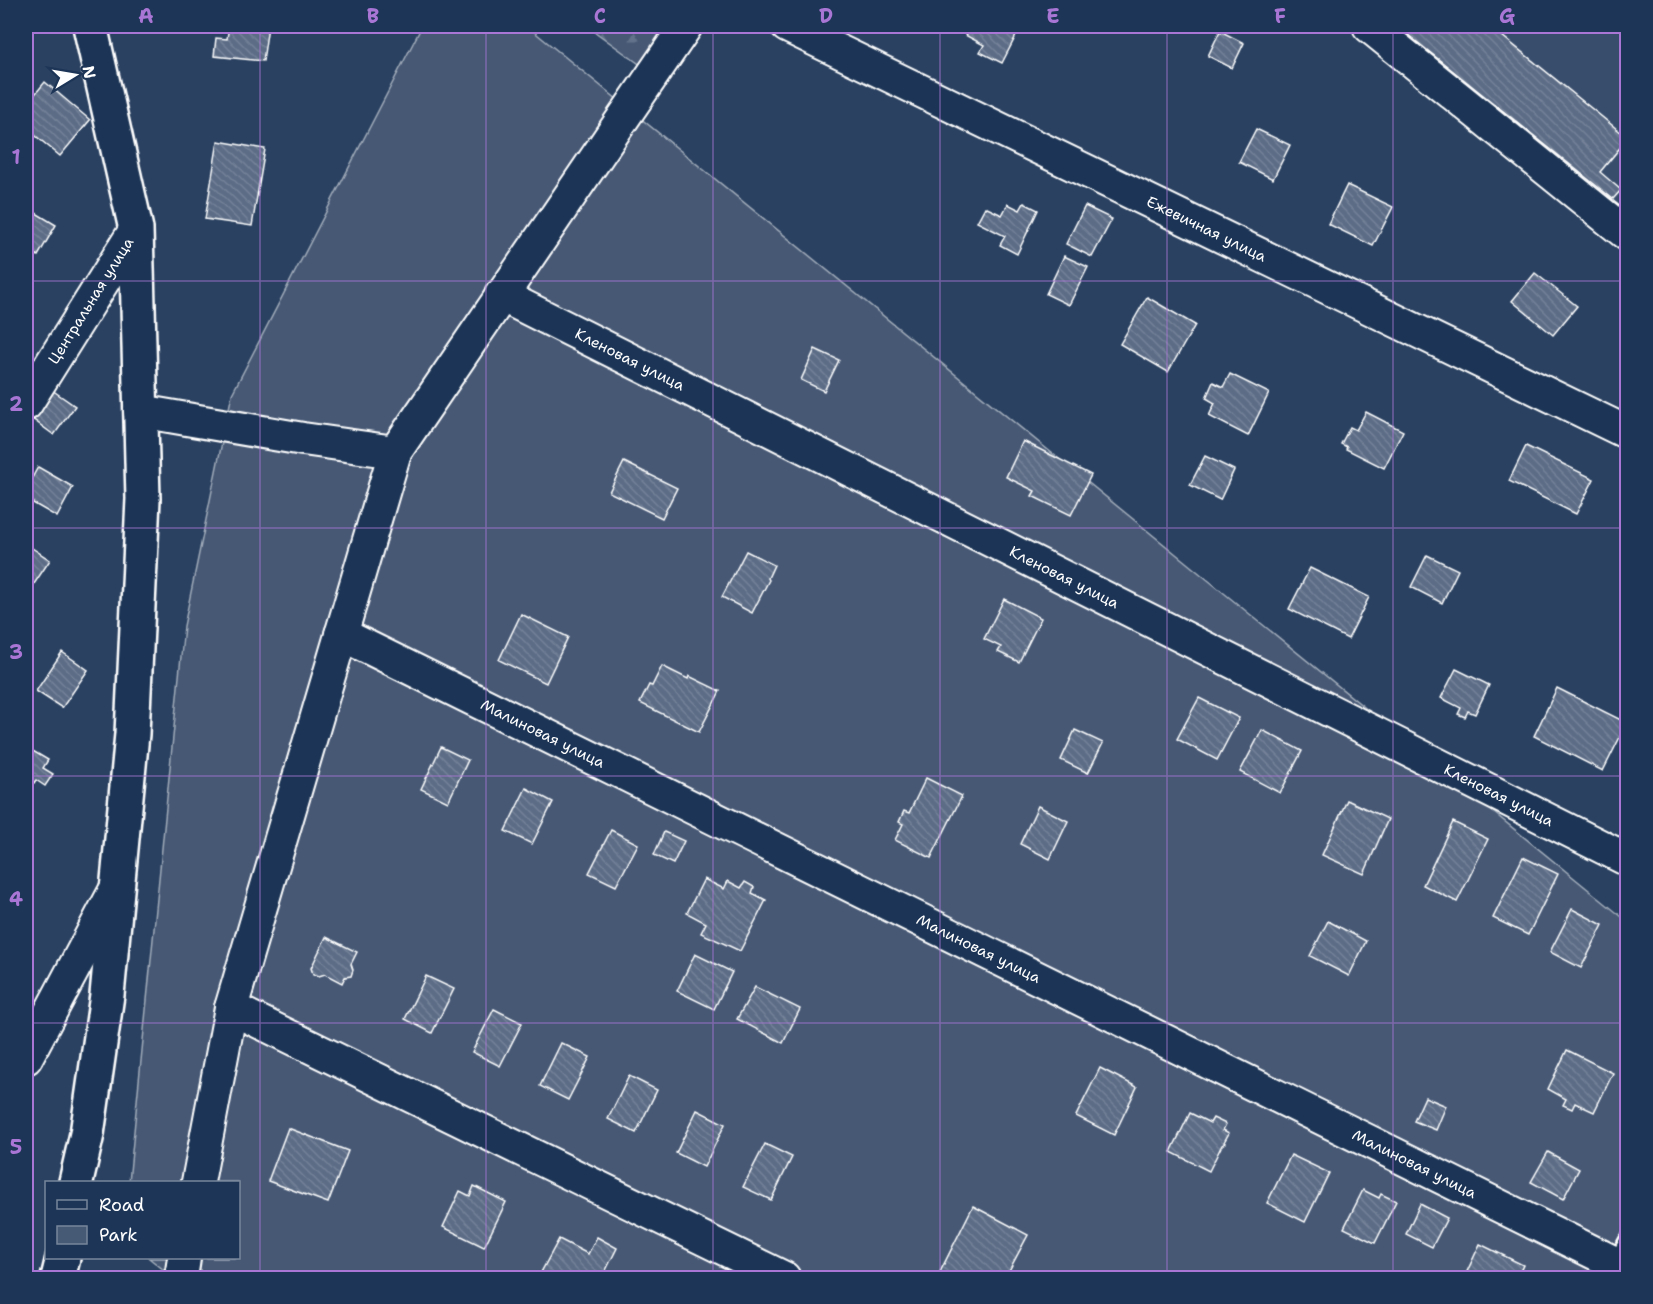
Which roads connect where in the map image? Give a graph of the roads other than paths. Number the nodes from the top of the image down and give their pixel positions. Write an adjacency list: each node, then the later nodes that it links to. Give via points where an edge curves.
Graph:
1 (90, 26): 5 (main road)
2 (686, 26): 7 (street)
3 (787, 26): 10 (street, Ежевичная улица)
4 (1370, 26): 6 (street)
5 (136, 230): 8 (street, Центральная улица); 9 (main road)
6 (1628, 235)
7 (501, 295): 11 (street); 13 (street, Кленовая улица)
8 (26, 404)
9 (140, 411): 11 (street); 14 (main road, via 143,499 132,734)
10 (1628, 433)
11 (394, 452): 12 (street)
12 (341, 634): 15 (street); 21 (street, Малиновая улица)
13 (1628, 860)
14 (116, 889): 16 (street); 17 (main road, via 107,994)
15 (231, 1008): 18 (street); 24 (street)
16 (26, 1058)
17 (76, 1181)
18 (198, 1181)
19 (63, 1259): 22 (main road)
20 (184, 1259): 23 (street)
21 (1617, 1261)
22 (58, 1278)
23 (181, 1278)
24 (784, 1278)

